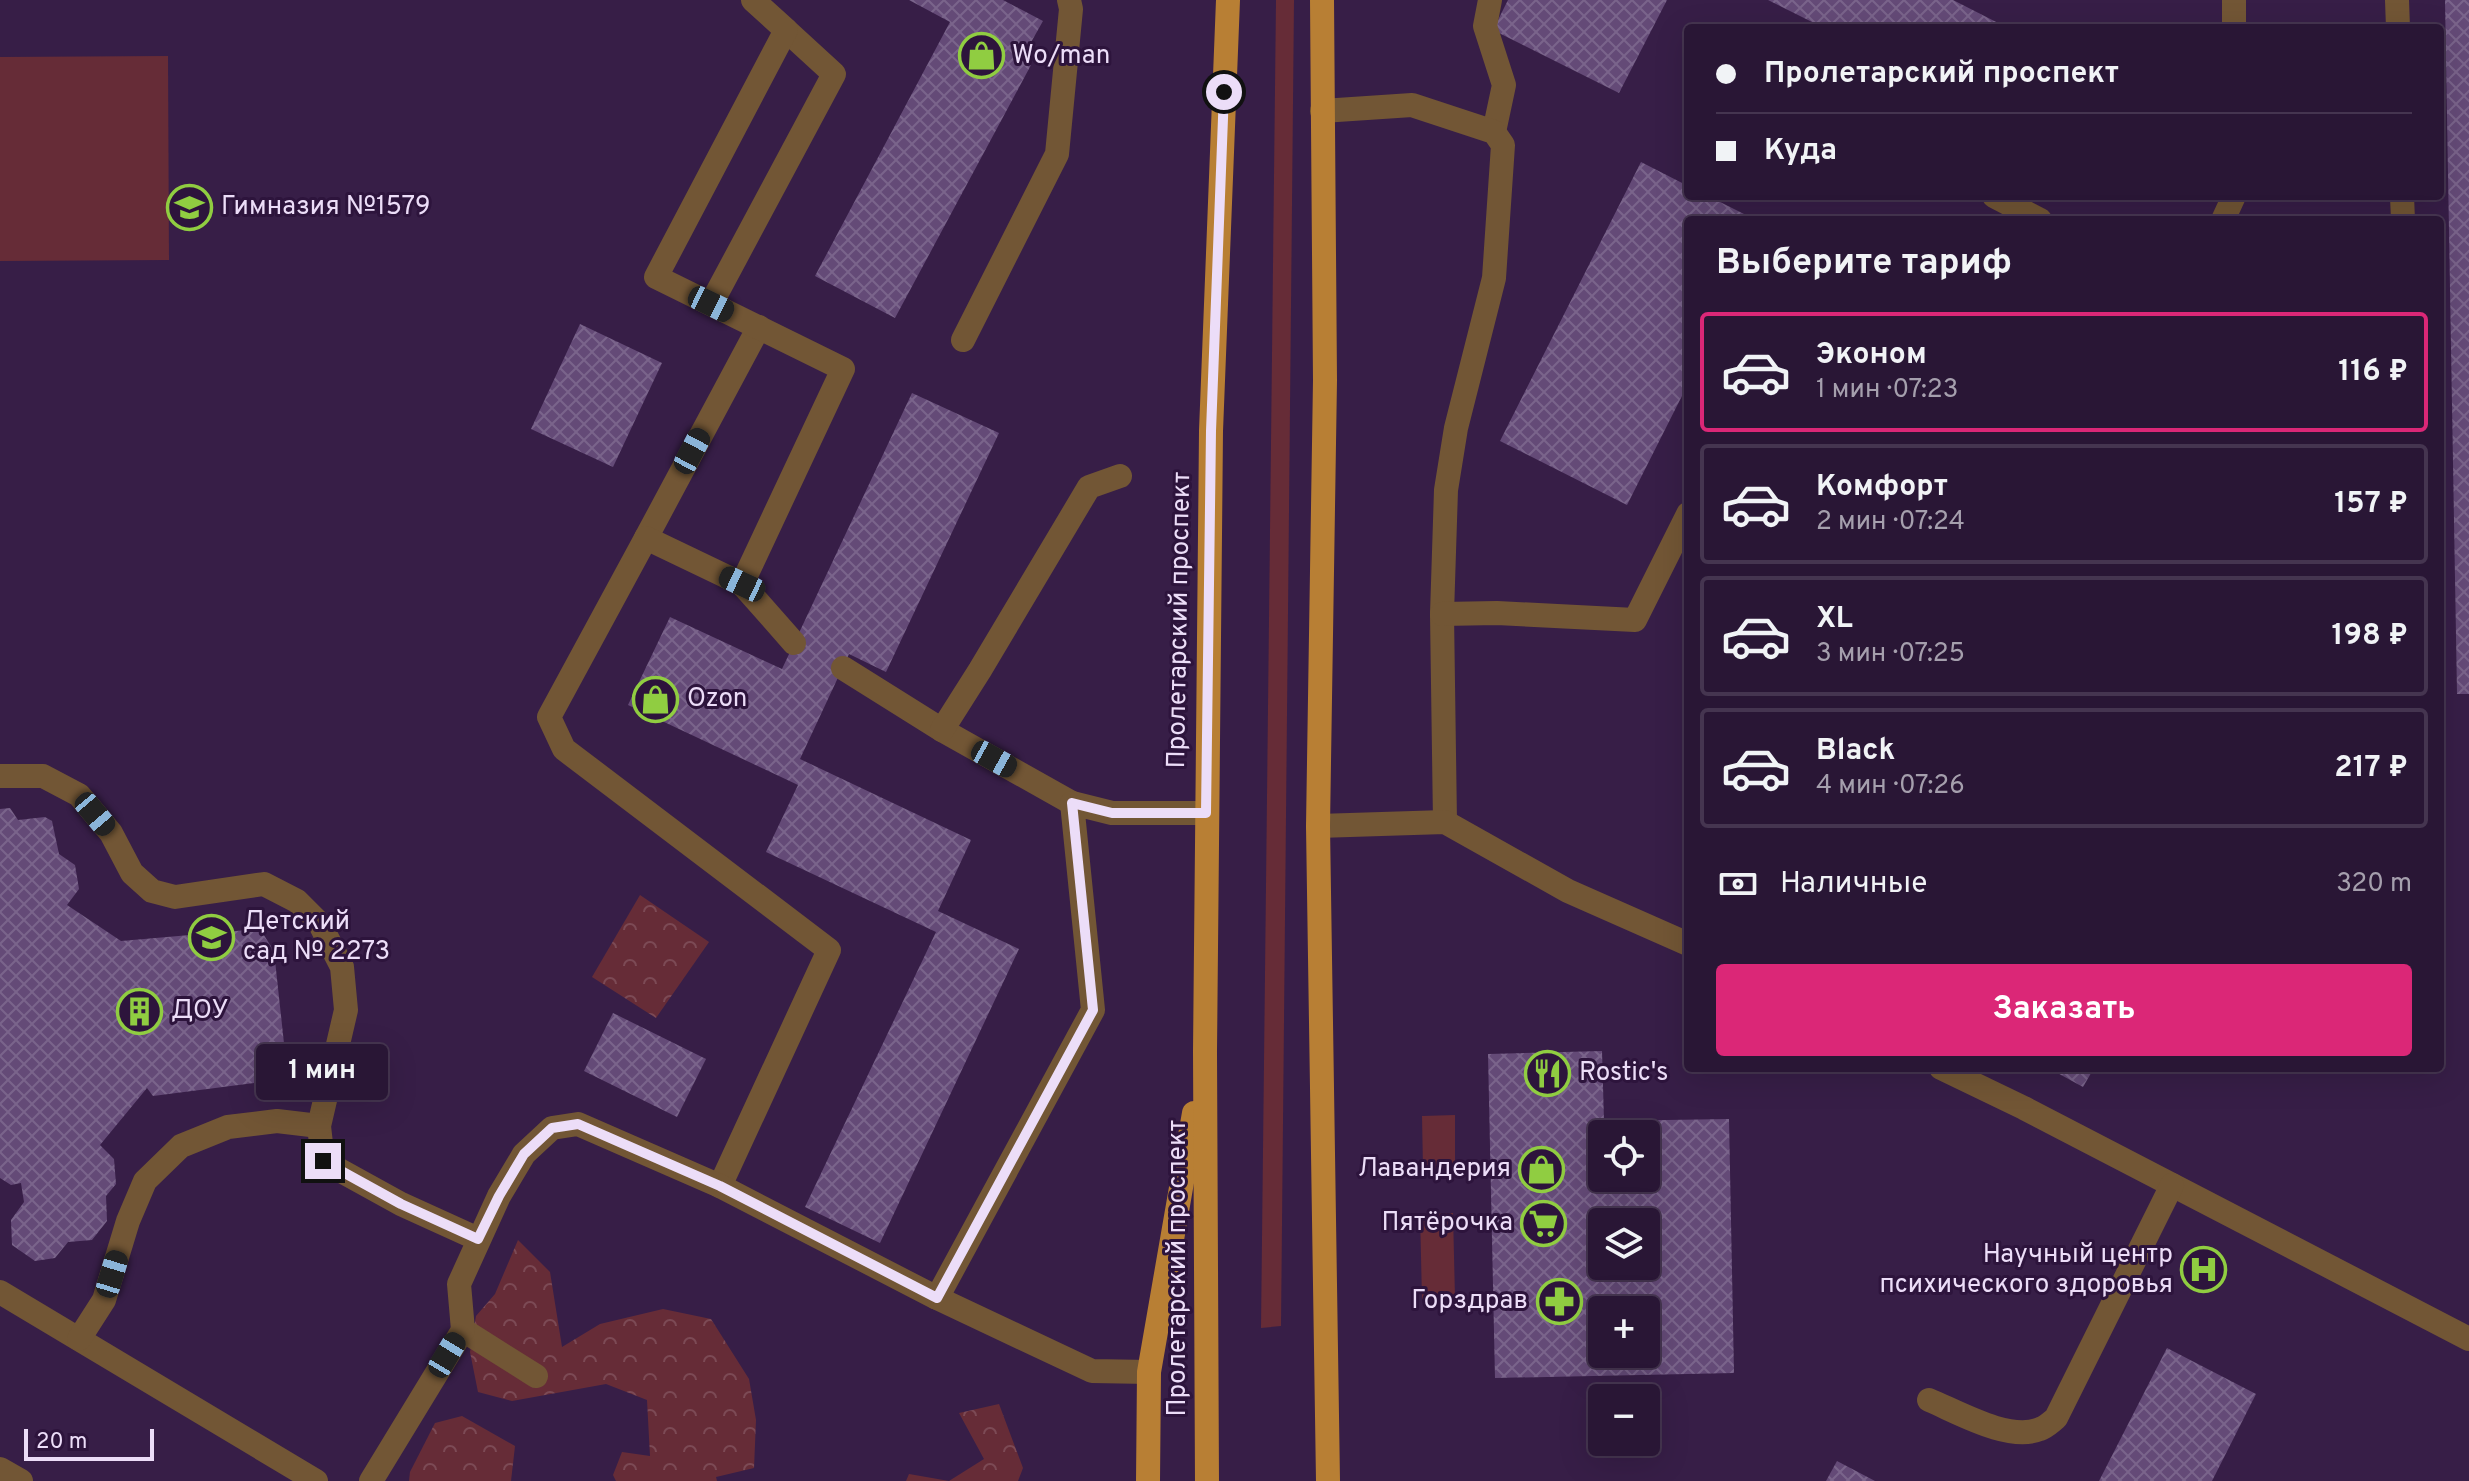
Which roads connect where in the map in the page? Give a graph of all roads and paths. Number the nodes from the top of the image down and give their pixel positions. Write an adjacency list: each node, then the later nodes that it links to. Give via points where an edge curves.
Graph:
1 (753, 0): 10 (lane)
2 (1069, 0): 17 (lane, via 1057,154)
3 (1228, 0): 28 (main road, Пролетарский проспект, via 1211,431)
4 (1322, 0): 11 (main road)
5 (1490, 0): 12 (lane, via 1485,26 1504,85)
6 (2234, 0): 8 (lane)
7 (2397, 0): 9 (lane)
8 (2234, 24)
9 (2398, 24)
10 (786, 30): 15 (lane, via 834,74); 15 (lane, via 656,277)
11 (1322, 111): 12 (lane, via 1412,105); 30 (main road, via 1325,380)
12 (1494, 132): 22 (lane, via 1503,145 1494,278 1446,490)
13 (2002, 200): 14 (lane)
14 (2032, 216)
15 (711, 304): 16 (lane)
16 (759, 327): 20 (lane); 21 (lane, via 843,369)
17 (963, 340)
18 (1120, 476): 25 (lane, via 1089,487)
19 (1684, 522): 22 (lane, via 1635,620)
20 (646, 538): 21 (lane); 36 (lane, via 549,717 564,749 829,950)
21 (742, 584): 23 (lane)
22 (1442, 614): 29 (lane)
23 (794, 643)
24 (843, 668): 25 (lane)
25 (942, 730): 27 (lane)
26 (0, 776): 34 (lane, via 43,776 79,795 111,833 132,873 152,891 175,897 264,884 297,901 320,924 342,967 346,1010)
27 (1072, 803): 28 (lane, via 1112,813); 39 (lane, via 1093,1010)
28 (1206, 813): 32 (main road, Пролетарский проспект)
29 (1445, 822): 30 (lane); 31 (lane, via 1568,891)
30 (1318, 826): 52 (main road)
31 (1684, 942)
32 (1205, 1052): 43 (main road); 51 (main road, Пролетарский проспект)
33 (1949, 1072): 35 (lane)
34 (319, 1126): 37 (lane, via 323,1161); 41 (lane, via 277,1121 228,1127 181,1146 145,1181 104,1300)
35 (2172, 1185): 42 (lane); 45 (lane, via 2056,1418 2040,1429 2006,1431)
36 (720, 1186): 37 (lane, via 578,1124 552,1128 524,1154); 39 (lane)
37 (478, 1239): 40 (lane, via 459,1284)
38 (0, 1292): 41 (lane)
39 (937, 1298): 43 (lane, via 1092,1371)
40 (463, 1330): 44 (lane); 49 (lane)
41 (79, 1339): 48 (lane)
42 (2469, 1339)
43 (1149, 1372): 50 (main road)
44 (536, 1376)
45 (1929, 1400)
46 (0, 1469): 47 (lane)
47 (21, 1481)
48 (316, 1481)
49 (371, 1481)
50 (1148, 1481)
51 (1207, 1481)
52 (1328, 1481)

